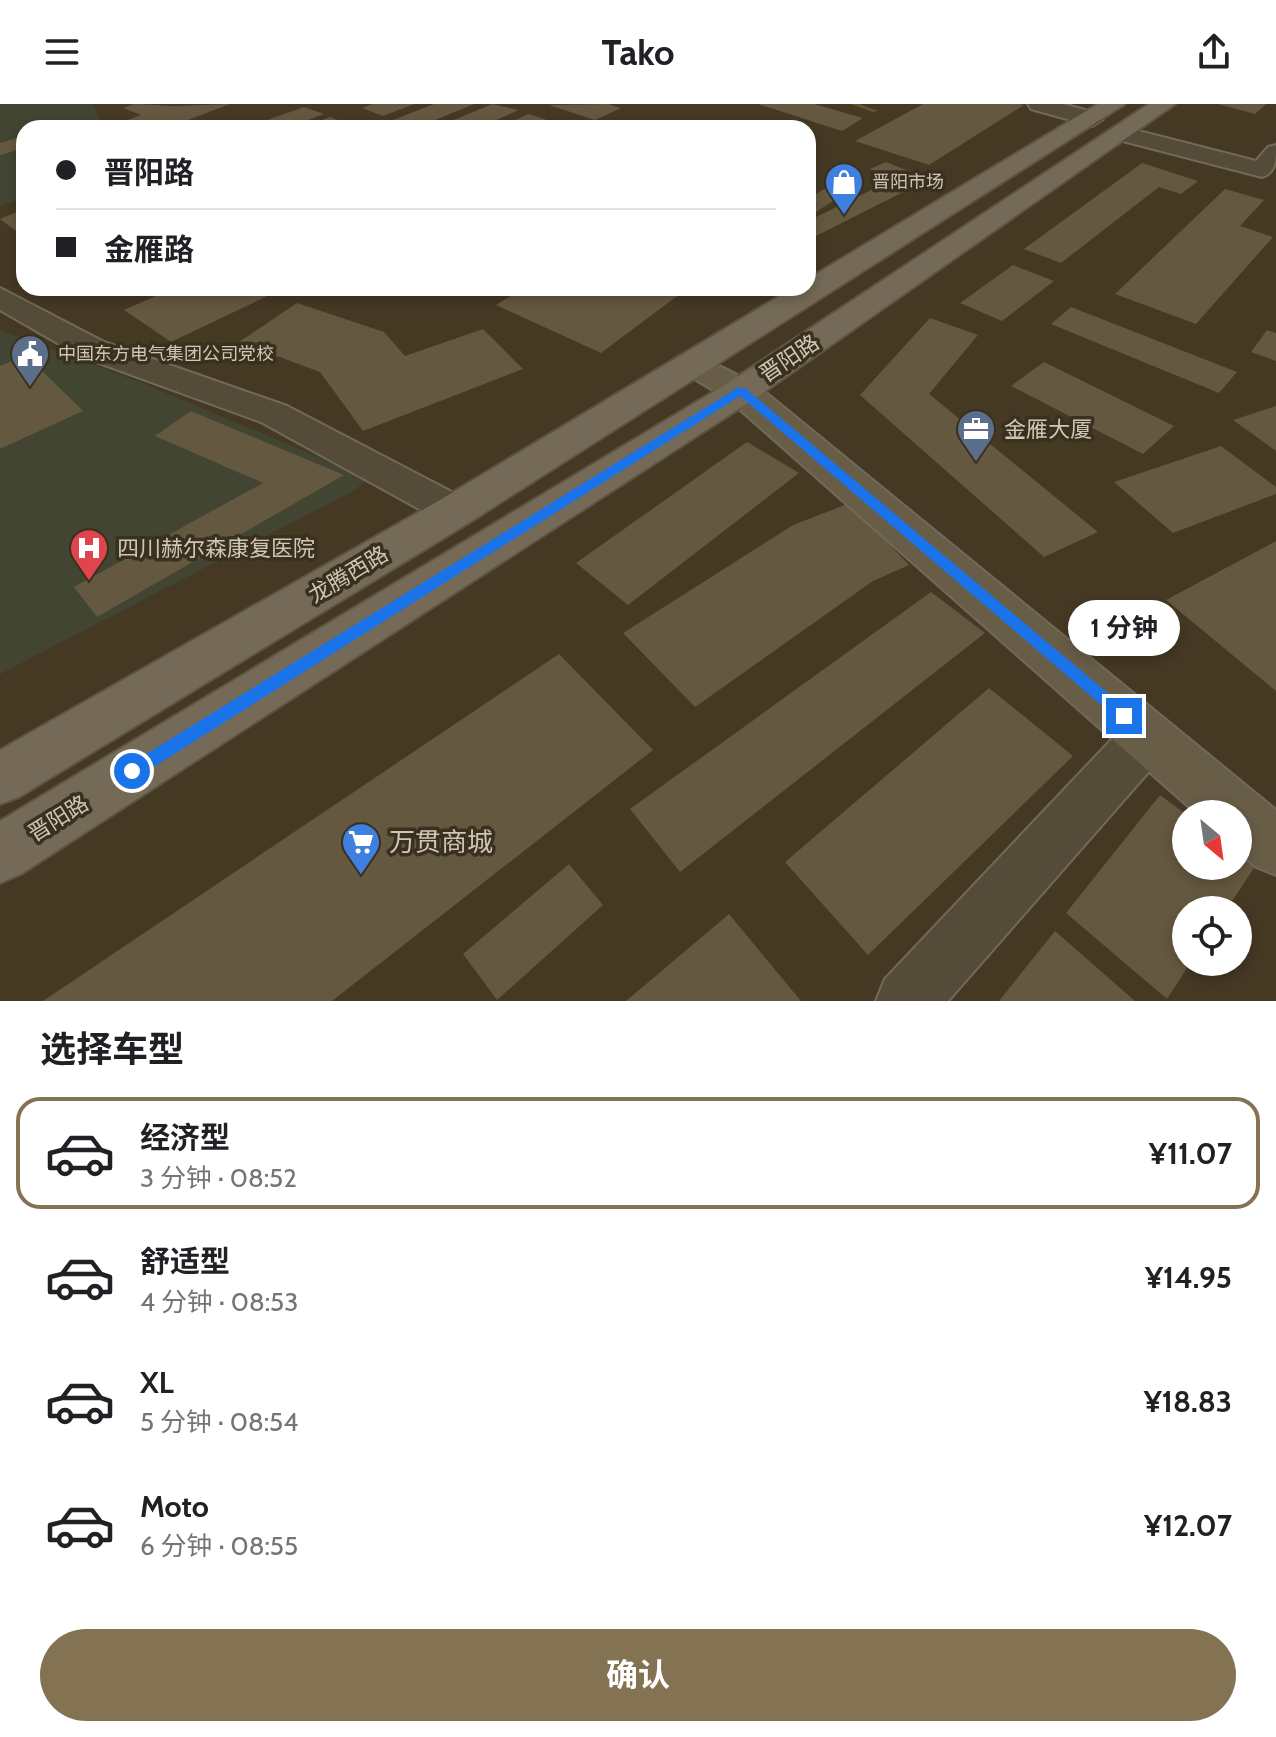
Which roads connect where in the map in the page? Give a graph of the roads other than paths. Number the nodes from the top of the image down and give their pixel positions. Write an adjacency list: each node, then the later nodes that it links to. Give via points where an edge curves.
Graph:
1 (1039, 104): 3 (street)
2 (1164, 104): 4 (main road, 晋阳路)
3 (1103, 111): 6 (main road, 晋阳路)
4 (1123, 134): 5 (street, via 1262,170); 10 (main road, 晋阳路)
5 (1276, 152)
6 (816, 290)
7 (806, 296): 9 (main road, 晋阳路)
8 (0, 297): 11 (street, via 92,349 274,414)
9 (695, 365): 10 (street); 11 (main road, 龙腾西路)
10 (741, 391): 12 (street); 18 (main road, 晋阳路)
11 (455, 511): 13 (main road, 龙腾西路)
12 (1148, 736): 15 (street); 19 (street)
13 (22, 756): 14 (main road, 龙腾西路)
14 (0, 779)
15 (1222, 800)
16 (1252, 826): 17 (street)
17 (1276, 847)
18 (0, 854)
19 (907, 1001)

